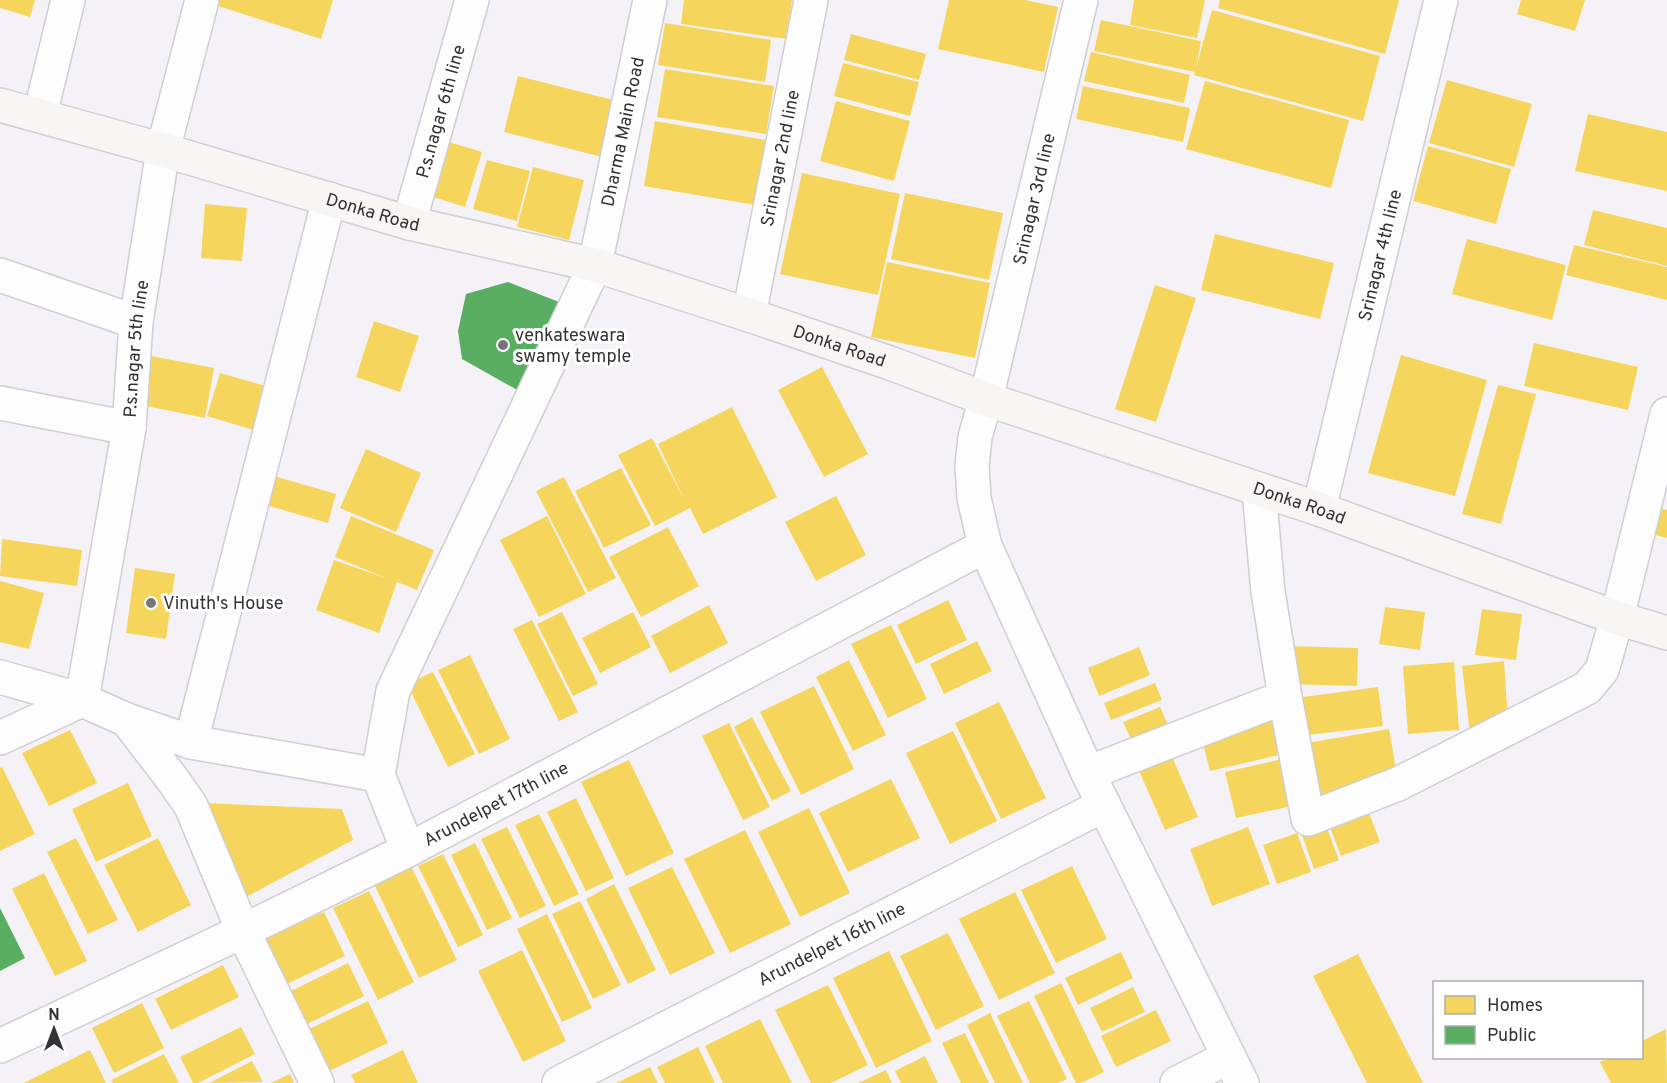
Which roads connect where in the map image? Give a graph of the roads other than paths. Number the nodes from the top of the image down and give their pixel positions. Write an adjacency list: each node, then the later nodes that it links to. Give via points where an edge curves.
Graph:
1 (68, 0): 9 (street)
2 (202, 0): 10 (street, P.s.nagar 5th line)
3 (472, 0): 12 (street, P.s.nagar 6th line)
4 (650, 0): 13 (street, Dharma Main Road)
5 (811, 0): 15 (street, Srinagar 2nd line)
6 (1081, 0): 17 (street, Srinagar 3rd line)
7 (1441, 0): 22 (street, Srinagar 4th line)
8 (0, 105): 9 (street, Donka Road)
9 (40, 115): 10 (street, Donka Road)
10 (163, 150): 11 (street, Donka Road); 16 (street, P.s.nagar 5th line)
11 (329, 199): 12 (street, Donka Road); 31 (street)
12 (409, 223): 13 (street, Donka Road)
13 (595, 265): 15 (street, Donka Road); 33 (street, Dharma Main Road, via 393,691)
14 (0, 275): 16 (street)
15 (748, 315): 17 (street, Donka Road)
16 (136, 322): 20 (street, P.s.nagar 5th line)
17 (986, 399): 21 (street, Donka Road); 23 (street, Srinagar 3rd line, via 972,466 974,498)
18 (0, 403): 20 (street)
19 (1667, 414): 24 (street)
20 (129, 428): 28 (street, P.s.nagar 5th line)
21 (1259, 490): 22 (street, Donka Road); 27 (street, via 1268,592)
22 (1319, 509): 24 (street, Donka Road)
23 (985, 546): 32 (street, Srinagar 3rd line); 35 (street, Arundelpet 17th line)
24 (1617, 618): 25 (street, Donka Road); 27 (street, via 1602,670 1587,688 1398,784 1308,819)
25 (1667, 633)
26 (0, 677): 28 (street)
27 (1285, 698): 32 (street)
28 (82, 700): 29 (street); 30 (street)
29 (127, 720): 31 (street); 36 (street, via 191,806)
30 (0, 738)
31 (191, 742): 33 (street)
32 (1088, 773): 34 (street, Srinagar 3rd line)
33 (378, 775): 35 (street)
34 (1104, 805): 38 (street, Srinagar 3rd line); 40 (street, Arundelpet 16th line)
35 (408, 850): 36 (street, Arundelpet 17th line)
36 (243, 931): 37 (street, Arundelpet 17th line); 39 (street)
37 (0, 1046)
38 (1236, 1070): 41 (street)
39 (317, 1083)
40 (559, 1083)
41 (1177, 1083)

